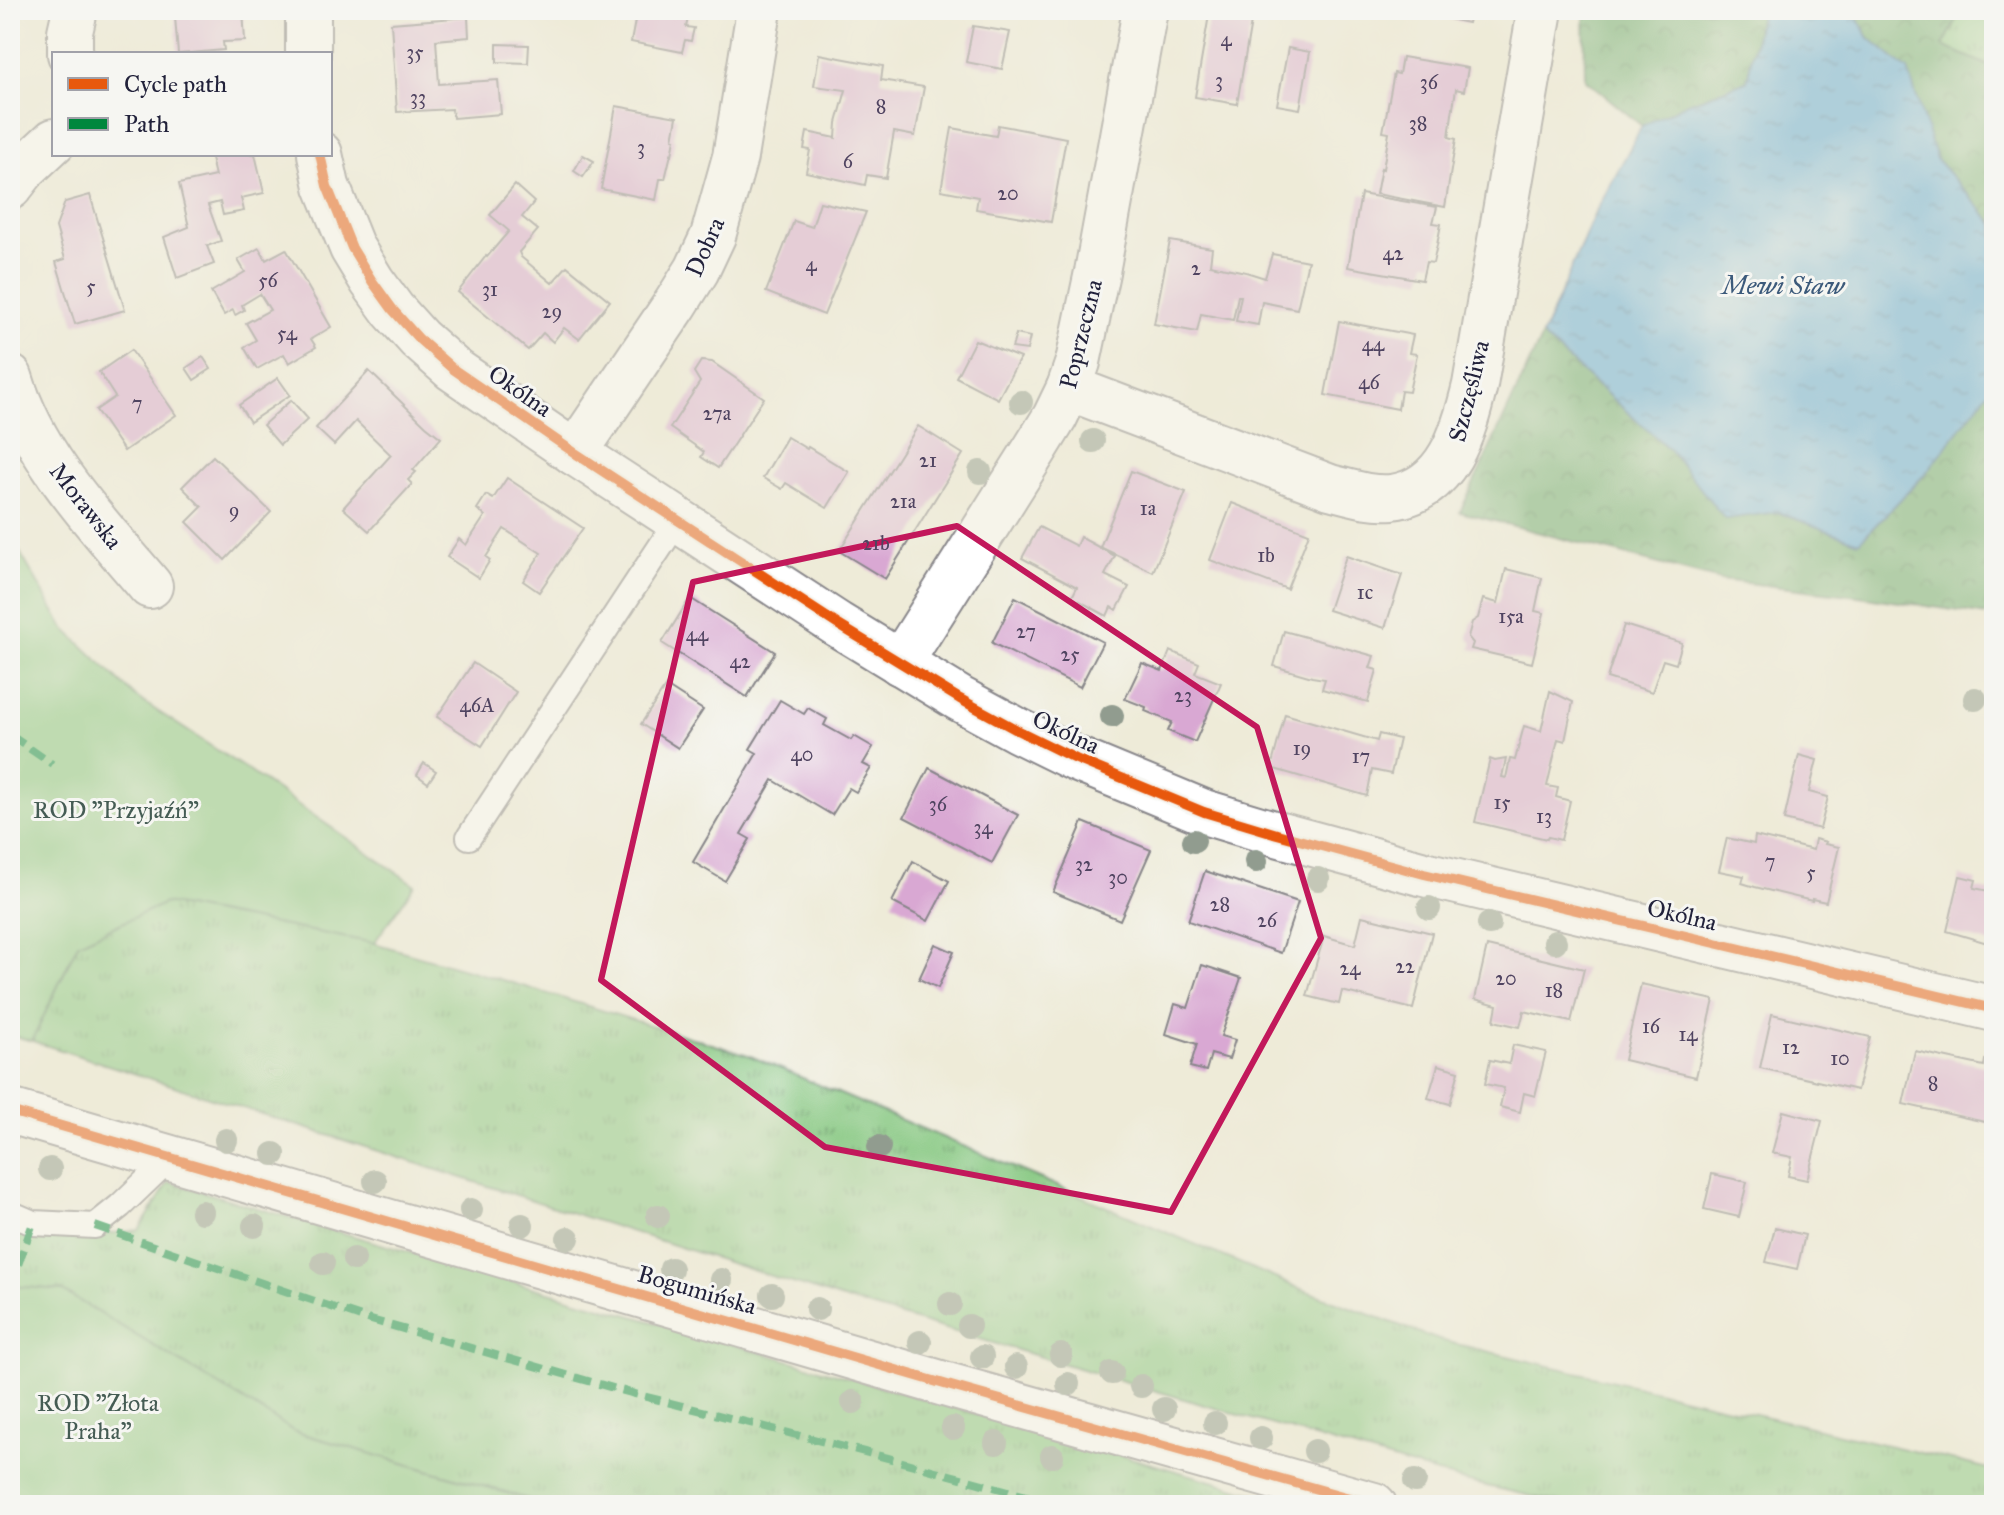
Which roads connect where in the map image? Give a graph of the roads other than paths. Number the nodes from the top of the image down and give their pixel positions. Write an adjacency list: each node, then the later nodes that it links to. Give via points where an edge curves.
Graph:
1 (75, 10): 6 (street)
2 (308, 10): 7 (street)
3 (759, 10): 13 (street, Dobra, via 735,157 713,236 675,305)
4 (1145, 10): 12 (street, Poprzeczna, via 1097,272)
5 (1540, 10): 12 (street, Szczęśliwa, via 1475,385 1465,425 1434,477 1416,490 1391,497 1360,495)
6 (70, 52)
7 (308, 52)
8 (52, 143): 10 (street)
9 (320, 156): 13 (street, Okólna, via 352,248 393,310 453,369)
10 (10, 187)
11 (10, 377): 15 (street, Morawska, via 56,470)
12 (1069, 388): 16 (street, Poprzeczna)
13 (575, 453): 14 (street, Okólna)
14 (678, 520): 16 (street, Okólna); 17 (lane)
15 (150, 586)
16 (900, 663): 18 (street, Okólna, via 1076,759 1204,812 1424,874)
17 (469, 837)
18 (1994, 1009)
19 (10, 1111): 20 (street, Bogumińska)
20 (171, 1157): 21 (lane, via 95,1226 33,1223); 22 (street, Bogumińska)
21 (10, 1213)
22 (1374, 1505)

